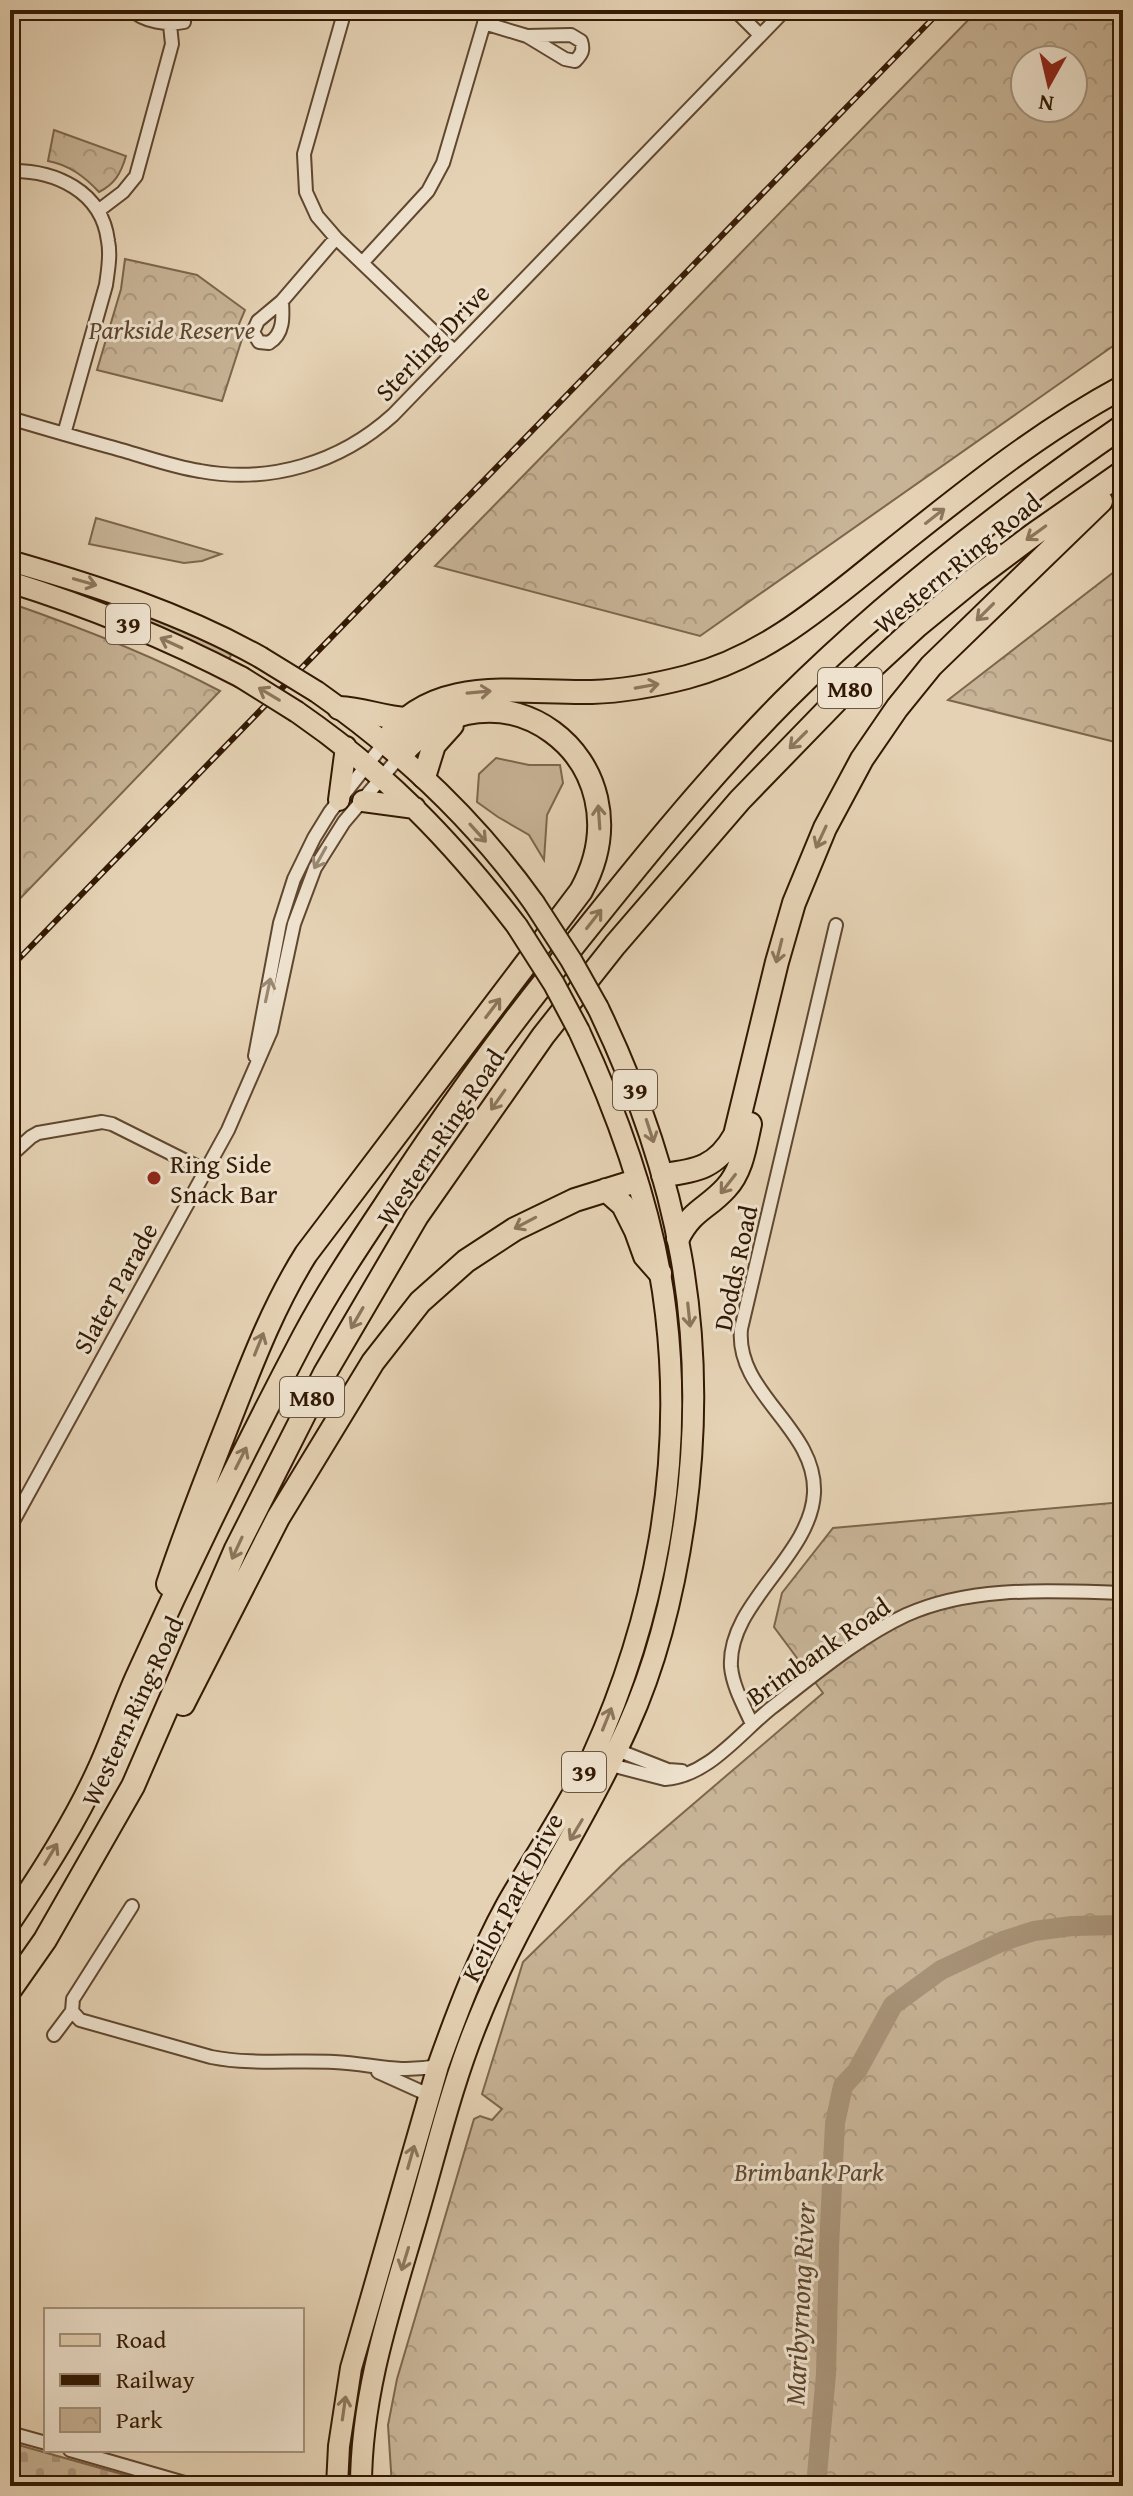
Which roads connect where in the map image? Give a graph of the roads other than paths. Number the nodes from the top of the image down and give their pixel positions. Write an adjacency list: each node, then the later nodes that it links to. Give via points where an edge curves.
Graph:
1 (132, 10): 10 (street, via 177,23 136,176)
2 (345, 10): 11 (street, via 303,167 311,204)
3 (488, 10): 6 (street)
4 (735, 10): 7 (street)
5 (785, 10): 7 (street, Sterling Drive)
6 (484, 23): 8 (street); 12 (street, via 443,163 428,191)
7 (760, 35): 14 (street, Sterling Drive)
8 (527, 36)
9 (10, 171): 10 (street, via 60,179)
10 (98, 211): 18 (street, via 108,239 106,285)
11 (336, 238): 12 (street); 13 (street)
12 (362, 263): 14 (street)
13 (282, 301)
14 (454, 351): 18 (street, Sterling Drive, via 365,437 323,460 287,470 250,475 201,472)
15 (1123, 387): 25 (highway, one-way to 15, via 430,702 471,692 625,690 689,677 744,656 799,625 968,490)
16 (10, 418): 18 (street, Sterling Drive)
17 (1123, 426): 44 (highway, Western Ring Road / M80, one-way to 17, via 232,1476 347,1261 426,1140 528,1002 664,830 785,700 951,554)
18 (64, 434)
19 (1123, 472): 47 (highway, Western Ring Road / M80, one-way to 47, via 973,580 838,699 740,800 543,1036 417,1216 325,1373 236,1549)
20 (1123, 481): 33 (highway, one-way to 33, via 931,666 878,735 811,859 784,932)
21 (10, 561): 23 (main road, Keilor Park Drive / 39, one-way to 23, bridge, via 164,610 260,657)
22 (10, 582): 26 (main road, Keilor Park Drive / 39, one-way to 22, bridge, via 241,677 144,630)
23 (344, 711): 25 (highway, via 362,709); 27 (main road, Keilor Park Drive / 39)
24 (466, 715): 27 (highway, via 434,726); 28 (highway, via 439,738); 44 (highway, one-way to 24, via 194,1509 263,1335 293,1275 593,869 600,809 593,783 574,751 554,732 520,716)
25 (407, 719): 27 (highway, via 394,730)
26 (346, 747): 27 (main road, Keilor Park Drive / 39); 29 (main road)
27 (382, 759): 28 (main road, Keilor Park Drive / 39); 29 (street, Slater Parade); 30 (street, Slater Parade); 31 (main road, Keilor Park Drive / 39)
28 (424, 777): 37 (main road, Keilor Park Drive / 39, one-way to 37, bridge, via 483,838 571,960 631,1077)
29 (339, 800): 34 (street, Slater Parade, one-way to 29, via 288,895 306,852)
30 (363, 801): 31 (main road); 34 (street, Slater Parade, one-way to 34, via 330,841 309,881 271,1031)
31 (415, 808): 38 (main road, Keilor Park Drive / 39, bridge, via 517,926 554,984 611,1105)
32 (836, 925): 45 (street, Dodds Road, via 741,1329 743,1354 753,1377 814,1470 806,1528 744,1619 733,1649 733,1678)
33 (767, 1000): 37 (highway, via 728,1147 702,1168); 40 (highway, one-way to 40, via 754,1102 739,1167 727,1188 688,1220)
34 (254, 1067): 36 (street, Slater Parade, via 228,1130)
35 (10, 1156): 36 (street, via 38,1133 102,1122)
36 (204, 1170): 42 (street, Slater Parade)
37 (663, 1175): 38 (main road); 40 (main road, Keilor Park Drive / 39)
38 (636, 1181): 39 (highway); 41 (main road, Keilor Park Drive / 39)
39 (606, 1190): 41 (highway, via 623,1205 645,1256); 47 (highway, one-way to 47, via 557,1208 495,1241 436,1287 395,1332 278,1518 186,1697)
40 (678, 1238): 46 (main road, Keilor Park Drive / 39, one-way to 46, via 694,1383 689,1486 676,1576 658,1649 631,1721)
41 (660, 1273): 46 (main road, Keilor Park Drive / 39, one-way to 41, via 655,1568 667,1488 671,1357)
42 (10, 1527)
43 (1123, 1593): 45 (street, Brimbank Road, via 993,1594 923,1608 868,1637)
44 (135, 1680): 49 (highway, Western Ring Road / M80, one-way to 44, via 100,1768)
45 (752, 1724): 46 (street, Brimbank Road, via 712,1759 674,1778)
46 (606, 1758): 53 (main road, Keilor Park Drive / 39, via 506,1907); 56 (main road, Keilor Park Drive / 39, one-way to 56, via 589,1808 515,1937)
47 (133, 1786): 50 (highway, Western Ring Road / M80, via 45,1940)
48 (132, 1906): 51 (street, via 76,1994)
49 (10, 1921)
50 (10, 1990)
51 (72, 2011): 52 (street); 54 (street, via 88,2023 211,2057)
52 (54, 2035)
53 (438, 2066): 54 (street, via 403,2071); 55 (main road, Keilor Park Drive / 39)
54 (368, 2067): 55 (street)
55 (429, 2095): 56 (main road, via 444,2089); 61 (main road, Keilor Park Drive / 39, one-way to 55, via 351,2368)
56 (452, 2097): 62 (main road, Keilor Park Drive / 39, one-way to 62, via 378,2349 364,2422)
57 (10, 2433): 58 (street)
58 (44, 2442)
59 (77, 2452): 60 (street)
60 (195, 2486)
61 (337, 2486)
62 (361, 2486)

